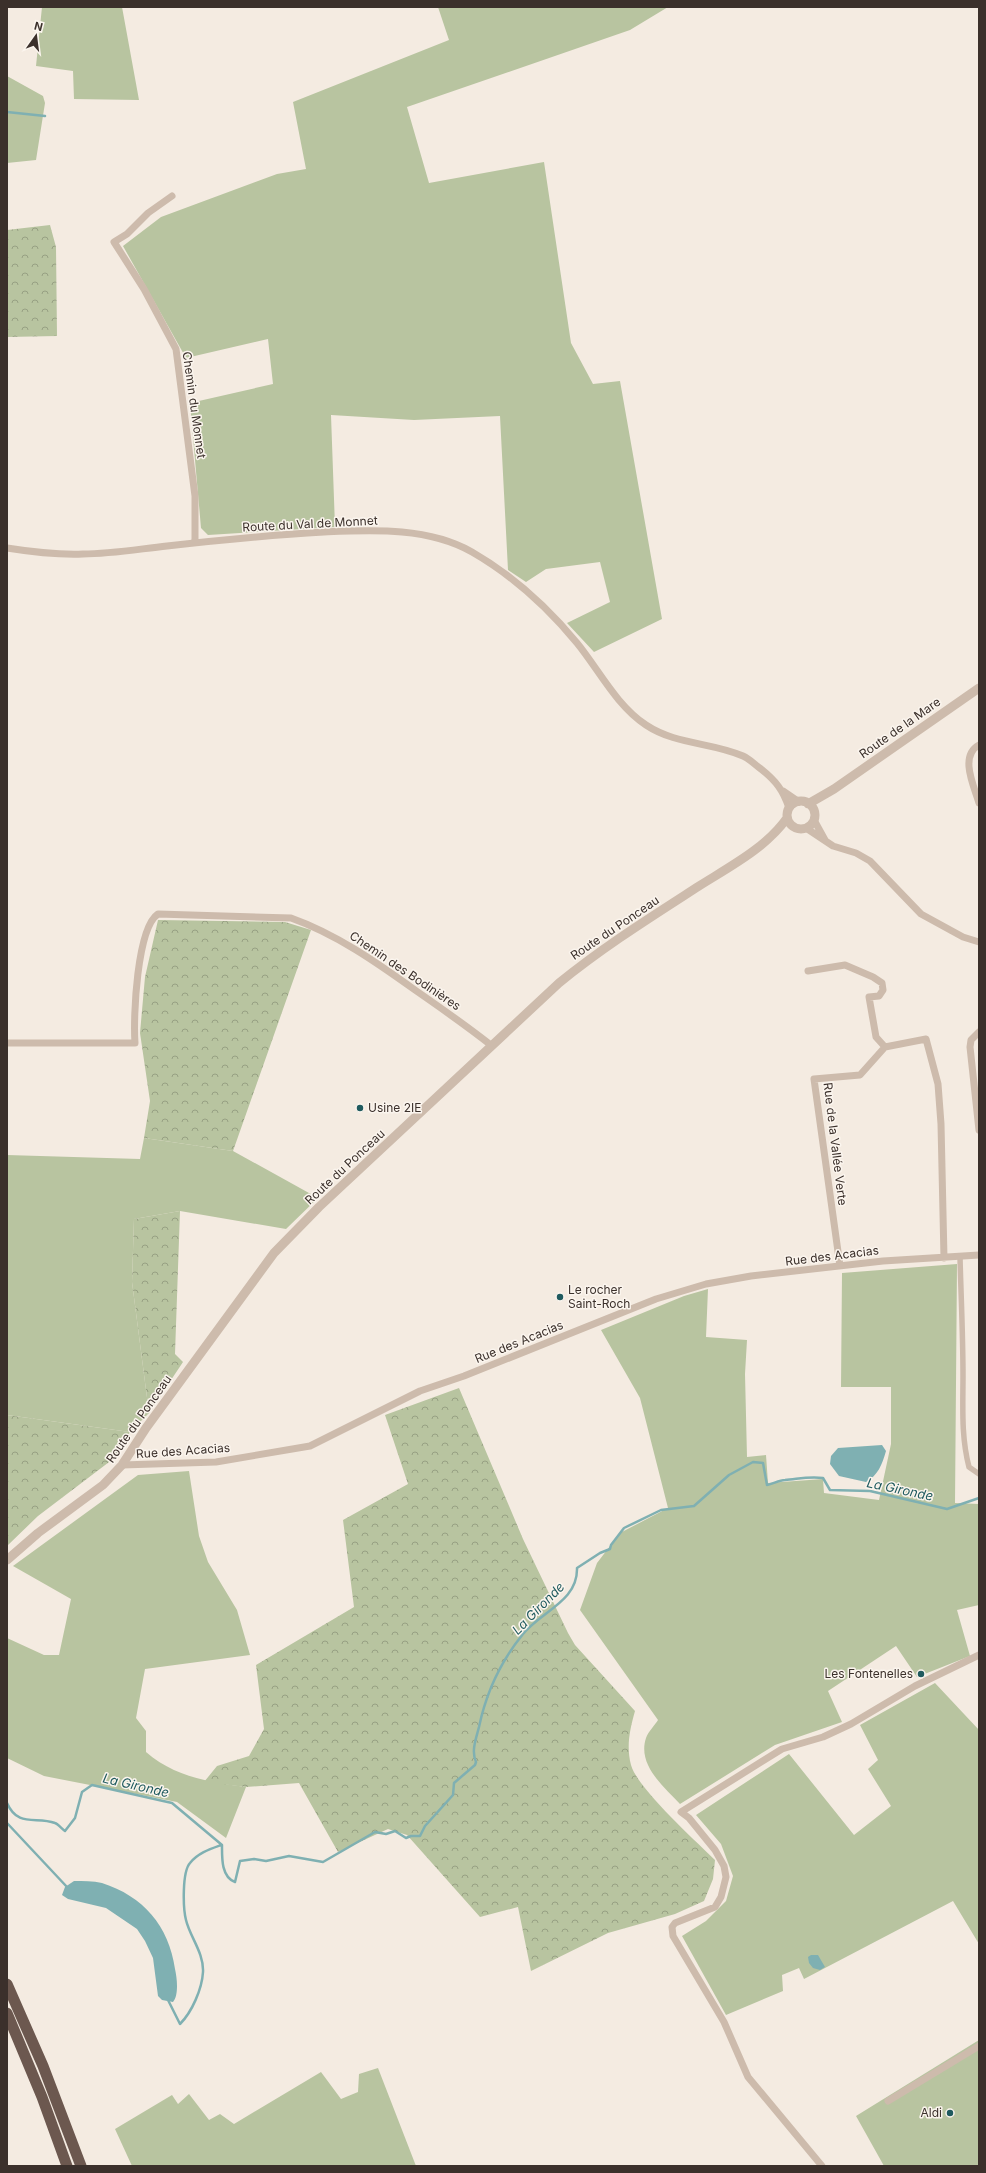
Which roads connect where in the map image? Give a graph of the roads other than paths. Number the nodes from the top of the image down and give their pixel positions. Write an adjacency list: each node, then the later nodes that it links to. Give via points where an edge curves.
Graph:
1 (172, 196): 2 (street, Chemin du Monnet, via 114,242 144,288 176,349 195,496)
2 (195, 543): 3 (street, Route du Val de Monnet, via 84,554 43,553); 6 (street, Route du Val de Monnet, via 260,535 380,531 433,537 471,551 497,567 546,610 576,642 627,710 647,725 675,738 746,757 777,782)
3 (7, 548)
4 (979, 688): 10 (street, Route de la Mare, via 834,789)
5 (979, 745): 8 (street, via 971,750 968,762)
6 (783, 791): 7 (street, Route du Val de Monnet); 9 (street, Route du Val de Monnet)
7 (798, 802): 9 (street); 10 (street)
8 (979, 803)
9 (789, 808): 11 (street)
10 (812, 812): 13 (street); 15 (street)
11 (787, 818): 12 (street); 14 (street, Route du Ponceau)
12 (794, 827): 13 (street); 14 (street, Route du Ponceau)
13 (806, 828): 15 (street)
14 (775, 834): 20 (street, Route du Ponceau, via 596,953 559,983)
15 (826, 842): 16 (street, via 856,852 870,861 921,914 963,937)
16 (979, 942)
17 (808, 971): 21 (street, via 845,965 873,976 882,983 883,990 879,996 869,997 876,1037)
18 (979, 1032): 22 (street, via 971,1040 970,1047)
19 (7, 1043): 20 (street, Chemin des Bodinières, via 136,1043 134,1013 142,953 154,917 158,914 177,913 291,918 307,924 373,960)
20 (492, 1046): 28 (street, Route du Ponceau, via 319,1207 274,1253)
21 (885, 1047): 26 (street, via 926,1039 938,1084); 27 (street, Rue de la Vallée Verte, via 860,1075 814,1079)
22 (978, 1120): 23 (street)
23 (979, 1130)
24 (979, 1255): 25 (street, Rue des Acacias)
25 (960, 1257): 26 (street, Rue des Acacias); 29 (street, via 963,1376 961,1418 969,1467)
26 (944, 1258): 27 (street, Rue des Acacias)
27 (840, 1266): 28 (street, Rue des Acacias, via 751,1276 682,1290 420,1391 310,1446 216,1462)
28 (122, 1465): 30 (street, Route du Ponceau, via 103,1485 38,1533)
29 (979, 1474)
30 (7, 1560)
31 (979, 1655): 38 (street, via 914,1686 823,1737 782,1749 681,1812 715,1850 724,1866 726,1878 721,1897 715,1907 675,1923 672,1927 672,1936 724,2022 748,2077)
32 (7, 1984): 37 (highway, via 43,2066)
33 (7, 2013): 36 (highway)
34 (979, 2046): 35 (street)
35 (888, 2102)
36 (67, 2166)
37 (81, 2166)
38 (822, 2166)

